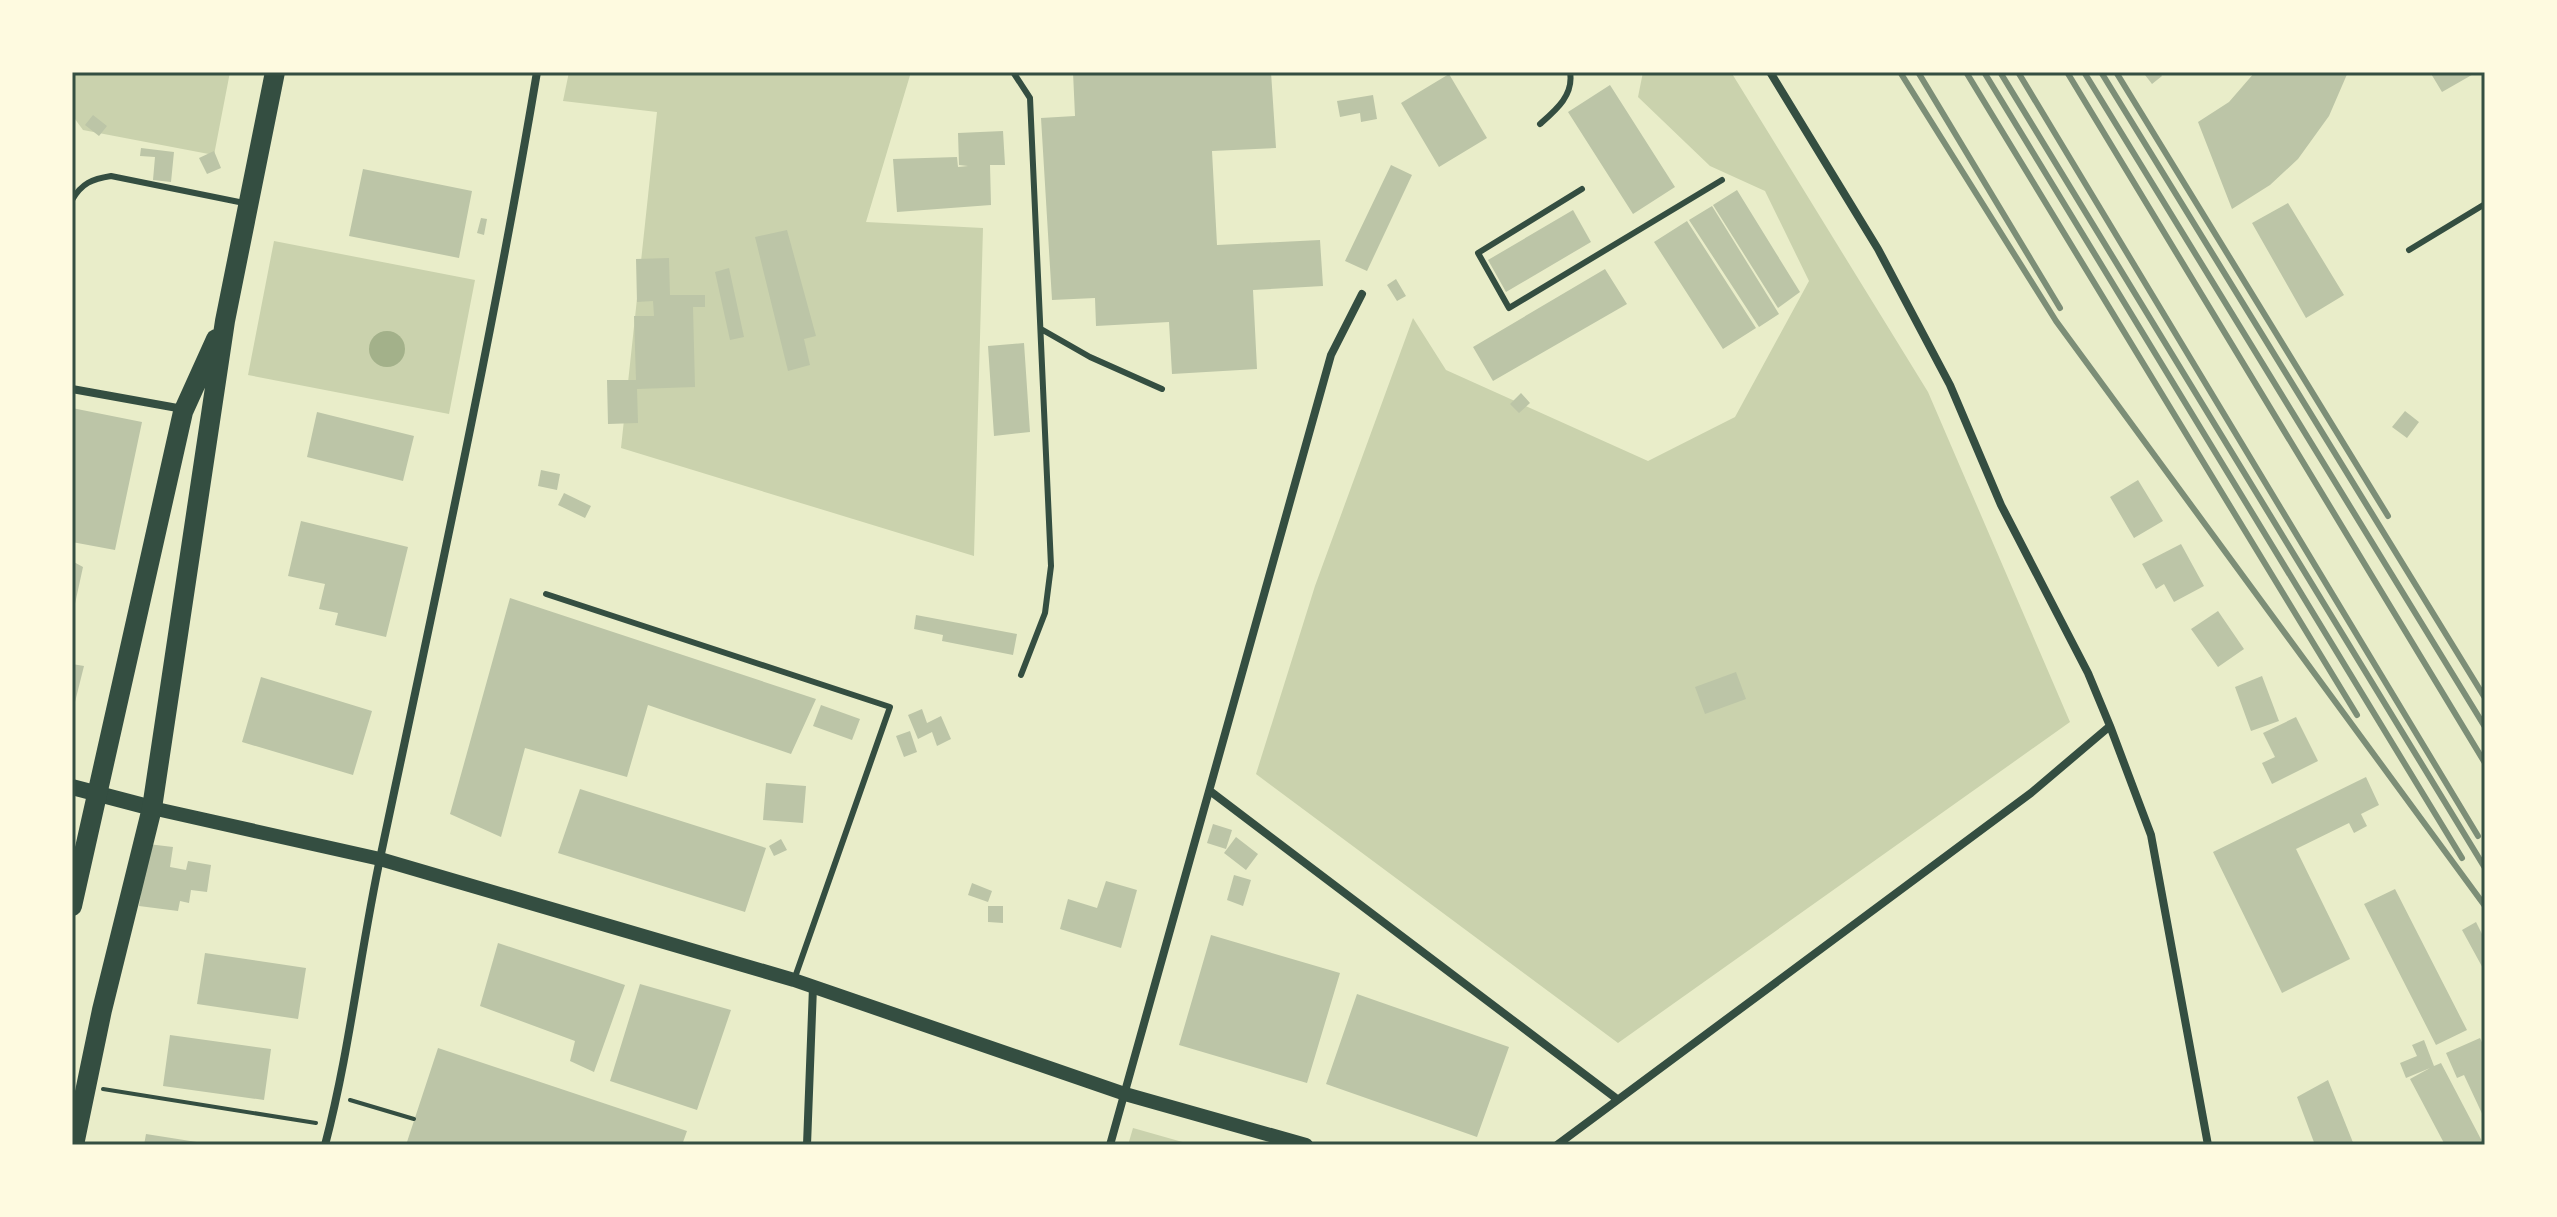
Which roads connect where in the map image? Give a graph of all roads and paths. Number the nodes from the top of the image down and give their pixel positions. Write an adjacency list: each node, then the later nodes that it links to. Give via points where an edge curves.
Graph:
1 (275, 72): 10 (main road)
2 (537, 72): 26 (street, via 446,551)
3 (1013, 72): 15 (lane, via 1030,98)
4 (1570, 72): 6 (lane, via 1572,83 1561,106)
5 (1770, 72): 21 (street, via 1878,249 1950,385 2001,505)
6 (1540, 124)
7 (1722, 180): 8 (lane, via 1509,308 1478,253)
8 (1582, 189)
9 (72, 200): 10 (lane, via 92,179 111,176)
10 (248, 204): 14 (main road)
11 (2485, 204): 12 (lane)
12 (2409, 250)
13 (1362, 294): 23 (street, via 1331,355)
14 (225, 321): 18 (main road); 25 (main road)
15 (1041, 329): 17 (lane); 20 (lane, via 1051,566 1045,613)
16 (72, 389): 18 (street)
17 (1162, 389)
18 (184, 410): 24 (main road)
19 (546, 594): 28 (lane, via 890,707)
20 (1021, 675)
21 (2110, 726): 33 (street, via 2031,793); 42 (street, via 2151,835)
22 (72, 787): 24 (main road)
23 (1210, 791): 31 (street); 33 (street)
24 (97, 792): 25 (main road); 27 (main road)
25 (152, 808): 26 (street); 30 (main road)
26 (380, 859): 28 (street); 32 (street)
27 (72, 906)
28 (794, 980): 29 (street)
29 (813, 987): 31 (street); 38 (street)
30 (86, 1086): 35 (path); 36 (main road)
31 (1125, 1094): 39 (street); 40 (street)
32 (336, 1096): 34 (path); 35 (street)
33 (1617, 1099): 41 (street)
34 (414, 1119)
35 (330, 1126): 37 (street)
36 (74, 1145)
37 (325, 1145)
38 (807, 1145)
39 (1110, 1145)
40 (1306, 1145)
41 (1557, 1145)
42 (2208, 1145)

